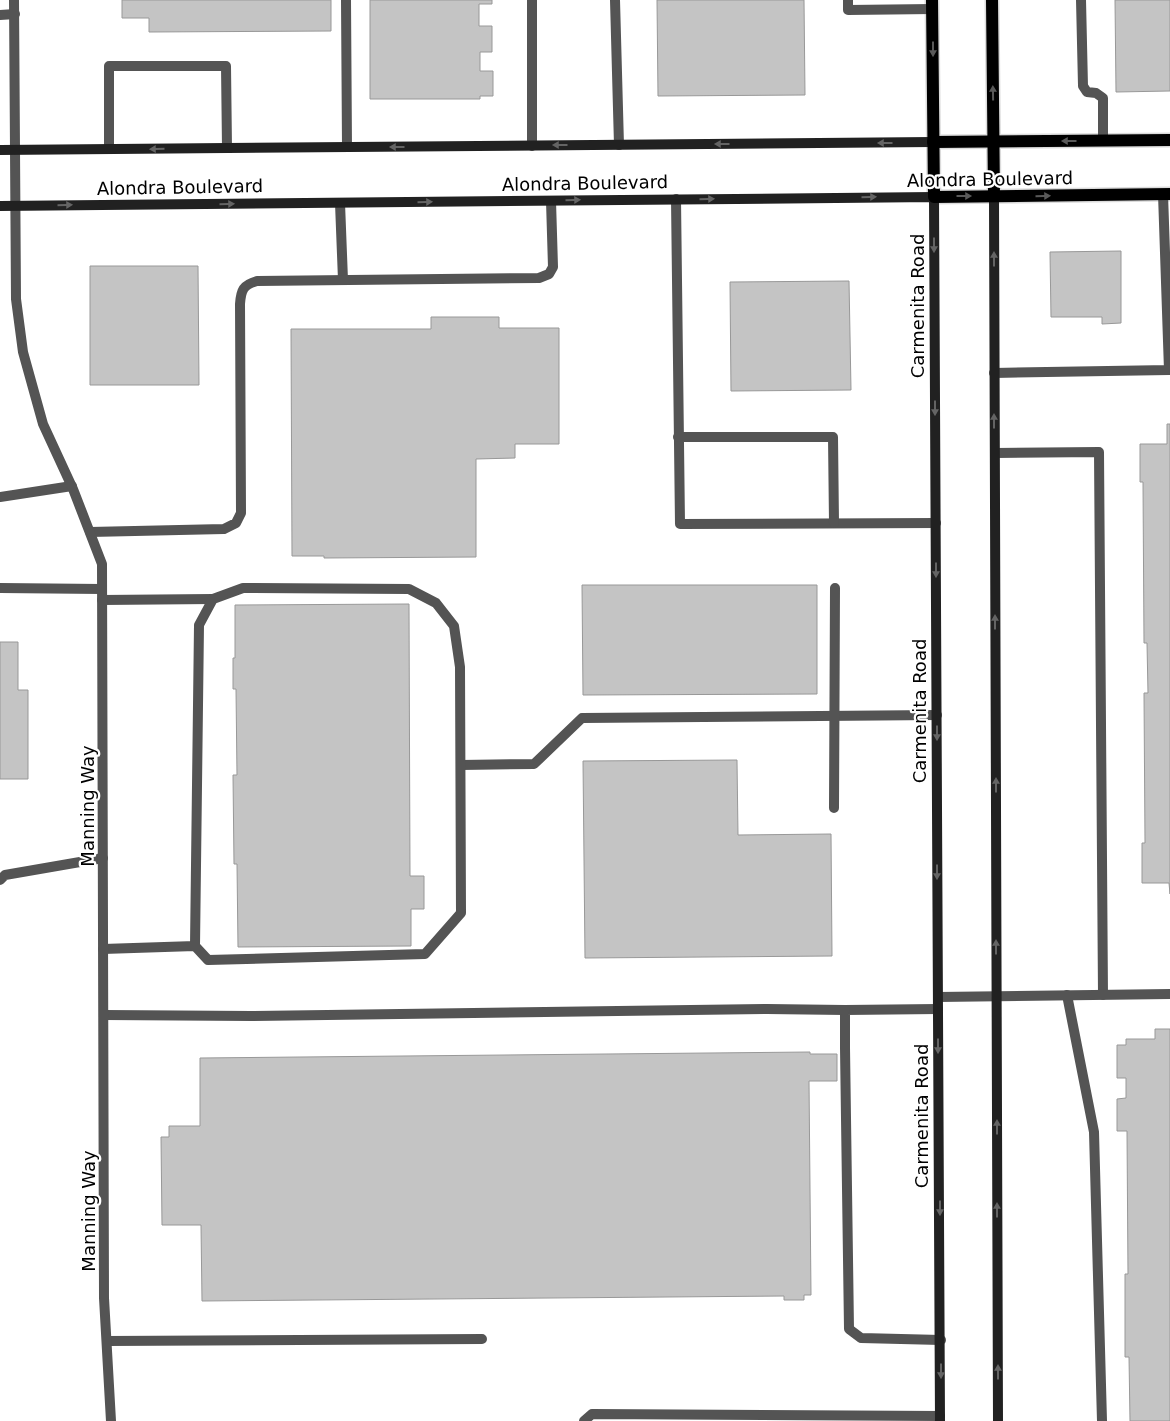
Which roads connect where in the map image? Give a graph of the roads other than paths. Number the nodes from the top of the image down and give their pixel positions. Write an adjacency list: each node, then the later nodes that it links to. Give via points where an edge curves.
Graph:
1 (14, 0): 10 (street, Manning Way)
2 (346, 0): 17 (street)
3 (532, 0): 16 (street)
4 (615, 0): 15 (street)
5 (848, 0): 8 (street, via 848,10)
6 (992, 0): 14 (main road, one-way to 6)
7 (1081, 0): 12 (street, via 1083,86 1087,92 1103,98)
8 (932, 5): 13 (main road, Carmenita Road, one-way to 13)
9 (0, 14): 10 (street)
10 (15, 14): 21 (street, Manning Way)
11 (1170, 140): 12 (main road, Alondra Boulevard)
12 (1103, 141): 14 (main road, Alondra Boulevard, one-way to 14)
13 (933, 142): 14 (main road, Alondra Boulevard); 15 (main road, Alondra Boulevard, one-way to 15); 23 (main road, Carmenita Road)
14 (994, 142): 24 (main road)
15 (618, 145): 16 (main road, Alondra Boulevard, one-way to 16)
16 (532, 146): 17 (main road, Alondra Boulevard, one-way to 17)
17 (347, 147): 18 (main road, Alondra Boulevard)
18 (227, 148): 19 (main road, Alondra Boulevard, one-way to 19); 19 (street, via 226,66 109,66)
19 (109, 149): 21 (main road, Alondra Boulevard)
20 (0, 150): 21 (main road, Alondra Boulevard)
21 (16, 150): 29 (street, Manning Way)
22 (1167, 194): 24 (main road, Alondra Boulevard, one-way to 22); 31 (street, via 1169,370)
23 (934, 196): 24 (main road, Alondra Boulevard, one-way to 24); 25 (main road, Alondra Boulevard, one-way to 23); 36 (main road, Carmenita Road, one-way to 36)
24 (994, 196): 31 (main road, one-way to 24)
25 (676, 199): 26 (main road, Alondra Boulevard, one-way to 25); 32 (street)
26 (551, 200): 27 (main road, Alondra Boulevard, one-way to 26); 30 (street, via 553,266 549,274 539,278)
27 (340, 203): 29 (main road, Alondra Boulevard, one-way to 27); 30 (street)
28 (0, 206): 29 (main road, Alondra Boulevard)
29 (16, 206): 34 (street, Manning Way, via 16,299 23,352 43,424)
30 (343, 280): 38 (street, via 257,281 248,284 241,292 241,513 236,523 224,529)
31 (994, 373): 33 (main road, one-way to 31)
32 (678, 437): 37 (street, via 833,438); 37 (street, via 680,524)
33 (995, 452): 54 (street, via 1099,452); 55 (main road, one-way to 33)
34 (72, 486): 35 (street); 38 (street, Manning Way)
35 (0, 497)
36 (936, 522): 37 (street); 44 (main road, Carmenita Road, one-way to 44)
37 (834, 523)
38 (90, 532): 40 (street, Manning Way, via 102,564)
39 (0, 588): 40 (street)
40 (102, 588): 43 (street, Manning Way)
41 (835, 588): 45 (street)
42 (213, 599): 43 (street); 46 (street, via 243,588 410,588 436,603 454,626 460,667); 50 (street, via 198,625)
43 (102, 600): 48 (street, Manning Way)
44 (937, 715): 45 (street); 56 (main road, Carmenita Road, one-way to 56)
45 (834, 716): 46 (street, via 582,718 534,764); 47 (street)
46 (461, 765): 50 (street, via 461,913 425,954 208,960)
47 (834, 808)
48 (103, 858): 49 (street, via 5,875); 51 (street, Manning Way)
49 (0, 880)
50 (195, 946): 51 (street)
51 (103, 949): 59 (street, Manning Way)
52 (1170, 994): 54 (street)
53 (1067, 995): 54 (street); 55 (street); 67 (street, via 1094,1132)
54 (1103, 995)
55 (996, 996): 56 (street); 66 (main road, one-way to 55)
56 (938, 997): 57 (main road, Carmenita Road)
57 (938, 1009): 58 (street); 61 (main road, Carmenita Road, one-way to 61)
58 (845, 1010): 59 (street); 61 (street, via 849,1329 860,1338)
59 (104, 1015): 62 (street, Manning Way)
60 (482, 1339): 62 (street)
61 (941, 1340): 63 (main road, Carmenita Road, one-way to 63)
62 (106, 1341): 64 (street, Manning Way)
63 (940, 1418): 65 (street, via 592,1414)
64 (110, 1421)
65 (584, 1421)
66 (998, 1421)
67 (1102, 1421)

